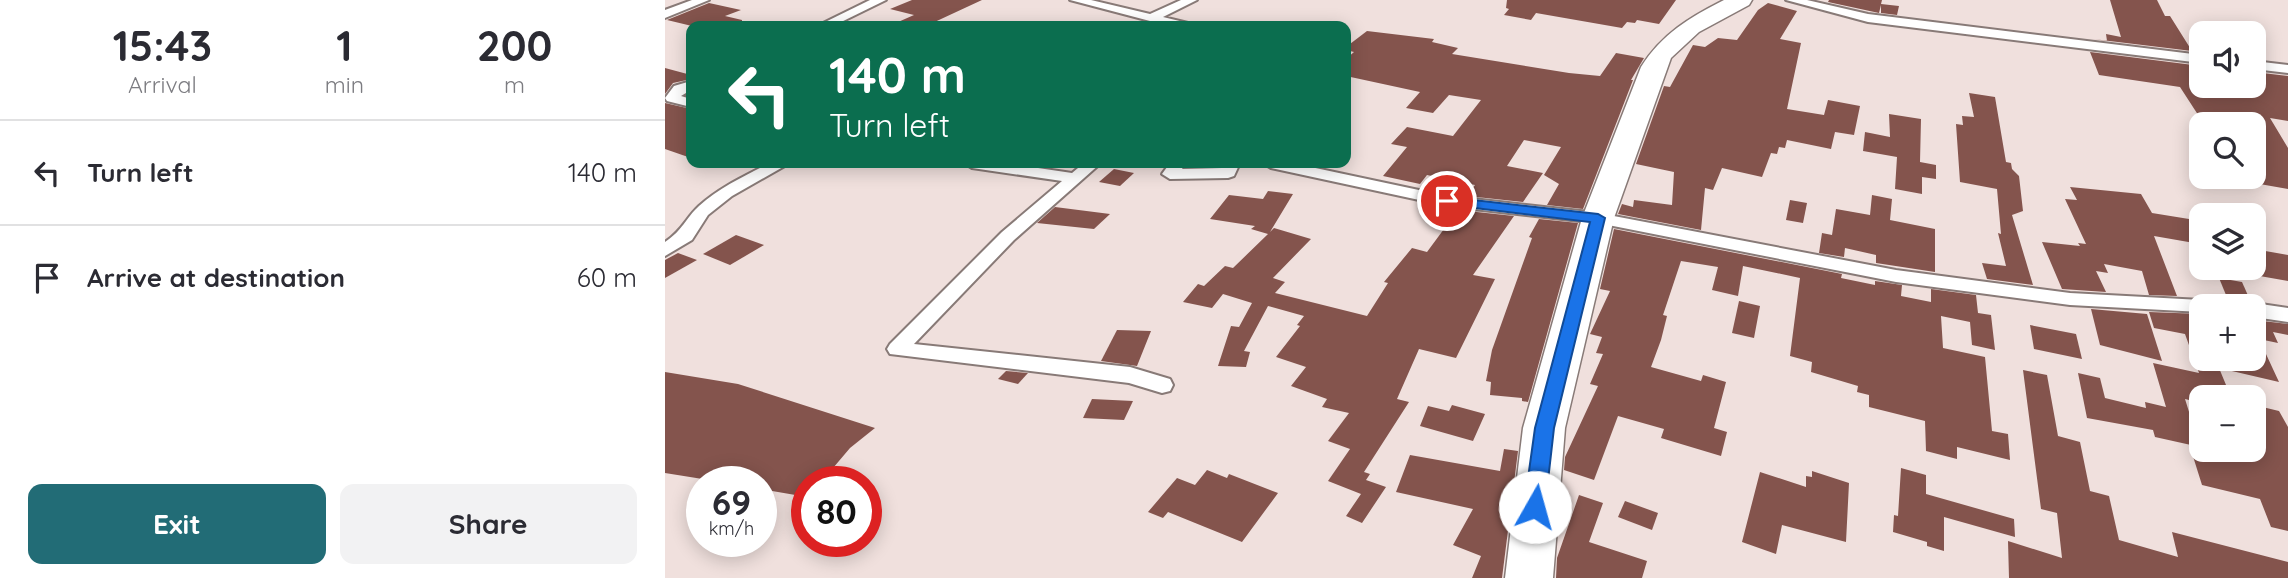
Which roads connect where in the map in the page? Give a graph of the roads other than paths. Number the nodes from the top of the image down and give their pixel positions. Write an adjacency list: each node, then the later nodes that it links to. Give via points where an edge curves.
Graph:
1 (703, 0): 7 (street)
2 (880, 0): 9 (street)
3 (1076, 0): 8 (street)
4 (1191, 0): 8 (street)
5 (1741, 0): 23 (highway, via 1674,38 1661,51)
6 (1792, 0): 11 (street, via 1868,18)
7 (665, 14)
8 (1152, 18): 10 (street)
9 (834, 21)
10 (1164, 21)
11 (2189, 57)
12 (2266, 66): 13 (street)
13 (2288, 69)
14 (686, 87): 15 (street, via 672,98)
15 (686, 102)
16 (772, 168): 24 (street, via 726,192 702,212 686,236)
17 (1007, 168): 22 (street)
18 (1087, 168): 22 (street)
19 (1174, 168): 20 (street, via 1170,174 1227,173)
20 (1230, 168)
21 (1294, 168): 23 (street, via 1447,201)
22 (1076, 178): 28 (street, via 1008,236 897,349 1130,375)
23 (1598, 218): 25 (street, via 1896,276 2070,299); 29 (highway, via 1544,428)
24 (665, 250)
25 (2189, 305)
26 (2266, 312): 27 (street)
27 (2288, 315)
28 (1162, 385)
29 (1529, 578)

